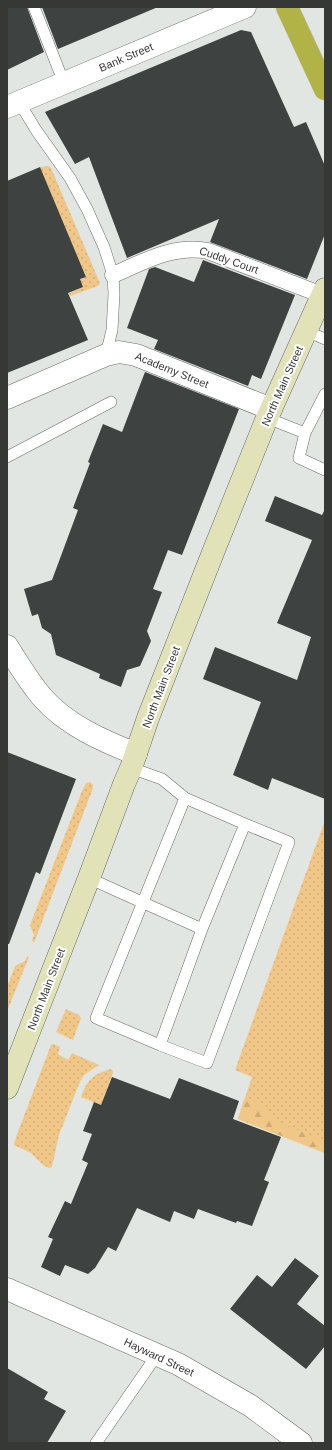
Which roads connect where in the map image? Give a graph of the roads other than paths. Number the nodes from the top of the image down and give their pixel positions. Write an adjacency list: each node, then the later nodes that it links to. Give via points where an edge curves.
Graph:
1 (34, 7): 4 (lane)
2 (245, 7): 4 (street, Bank Street)
3 (287, 7): 5 (highway)
4 (64, 83): 6 (street, Bank Street)
5 (325, 89)
6 (13, 104): 7 (lane, via 36,130 70,178 104,248)
7 (113, 275): 8 (street, Cuddy Court, via 172,251 197,249); 10 (lane, via 112,324)
8 (324, 292): 9 (main road, North Main Street)
9 (315, 335): 14 (main road, North Main Street)
10 (106, 355): 12 (street, Academy Street); 14 (street, Academy Street, via 119,352 136,355)
11 (325, 394): 15 (lane)
12 (7, 398)
13 (111, 402): 16 (lane)
14 (269, 413): 15 (lane); 19 (main road, North Main Street, via 148,718)
15 (305, 434): 17 (lane, via 299,458)
16 (7, 457)
17 (325, 470)
18 (7, 646): 19 (street, via 42,698 64,718)
19 (134, 761): 20 (lane, via 162,778); 22 (main road, North Main Street)
20 (185, 798): 21 (lane); 23 (lane)
21 (245, 824): 24 (lane); 25 (lane, via 289,842 207,1063)
22 (89, 878): 23 (lane); 26 (main road, North Main Street)
23 (142, 902): 24 (lane); 25 (lane, via 96,1018)
24 (202, 929): 25 (lane)
25 (160, 1045)
26 (7, 1088)
27 (7, 1289): 28 (street, Hayward Street)
28 (157, 1355): 29 (lane); 30 (street, Hayward Street, via 178,1364 251,1406)
29 (96, 1443)
30 (301, 1443)

